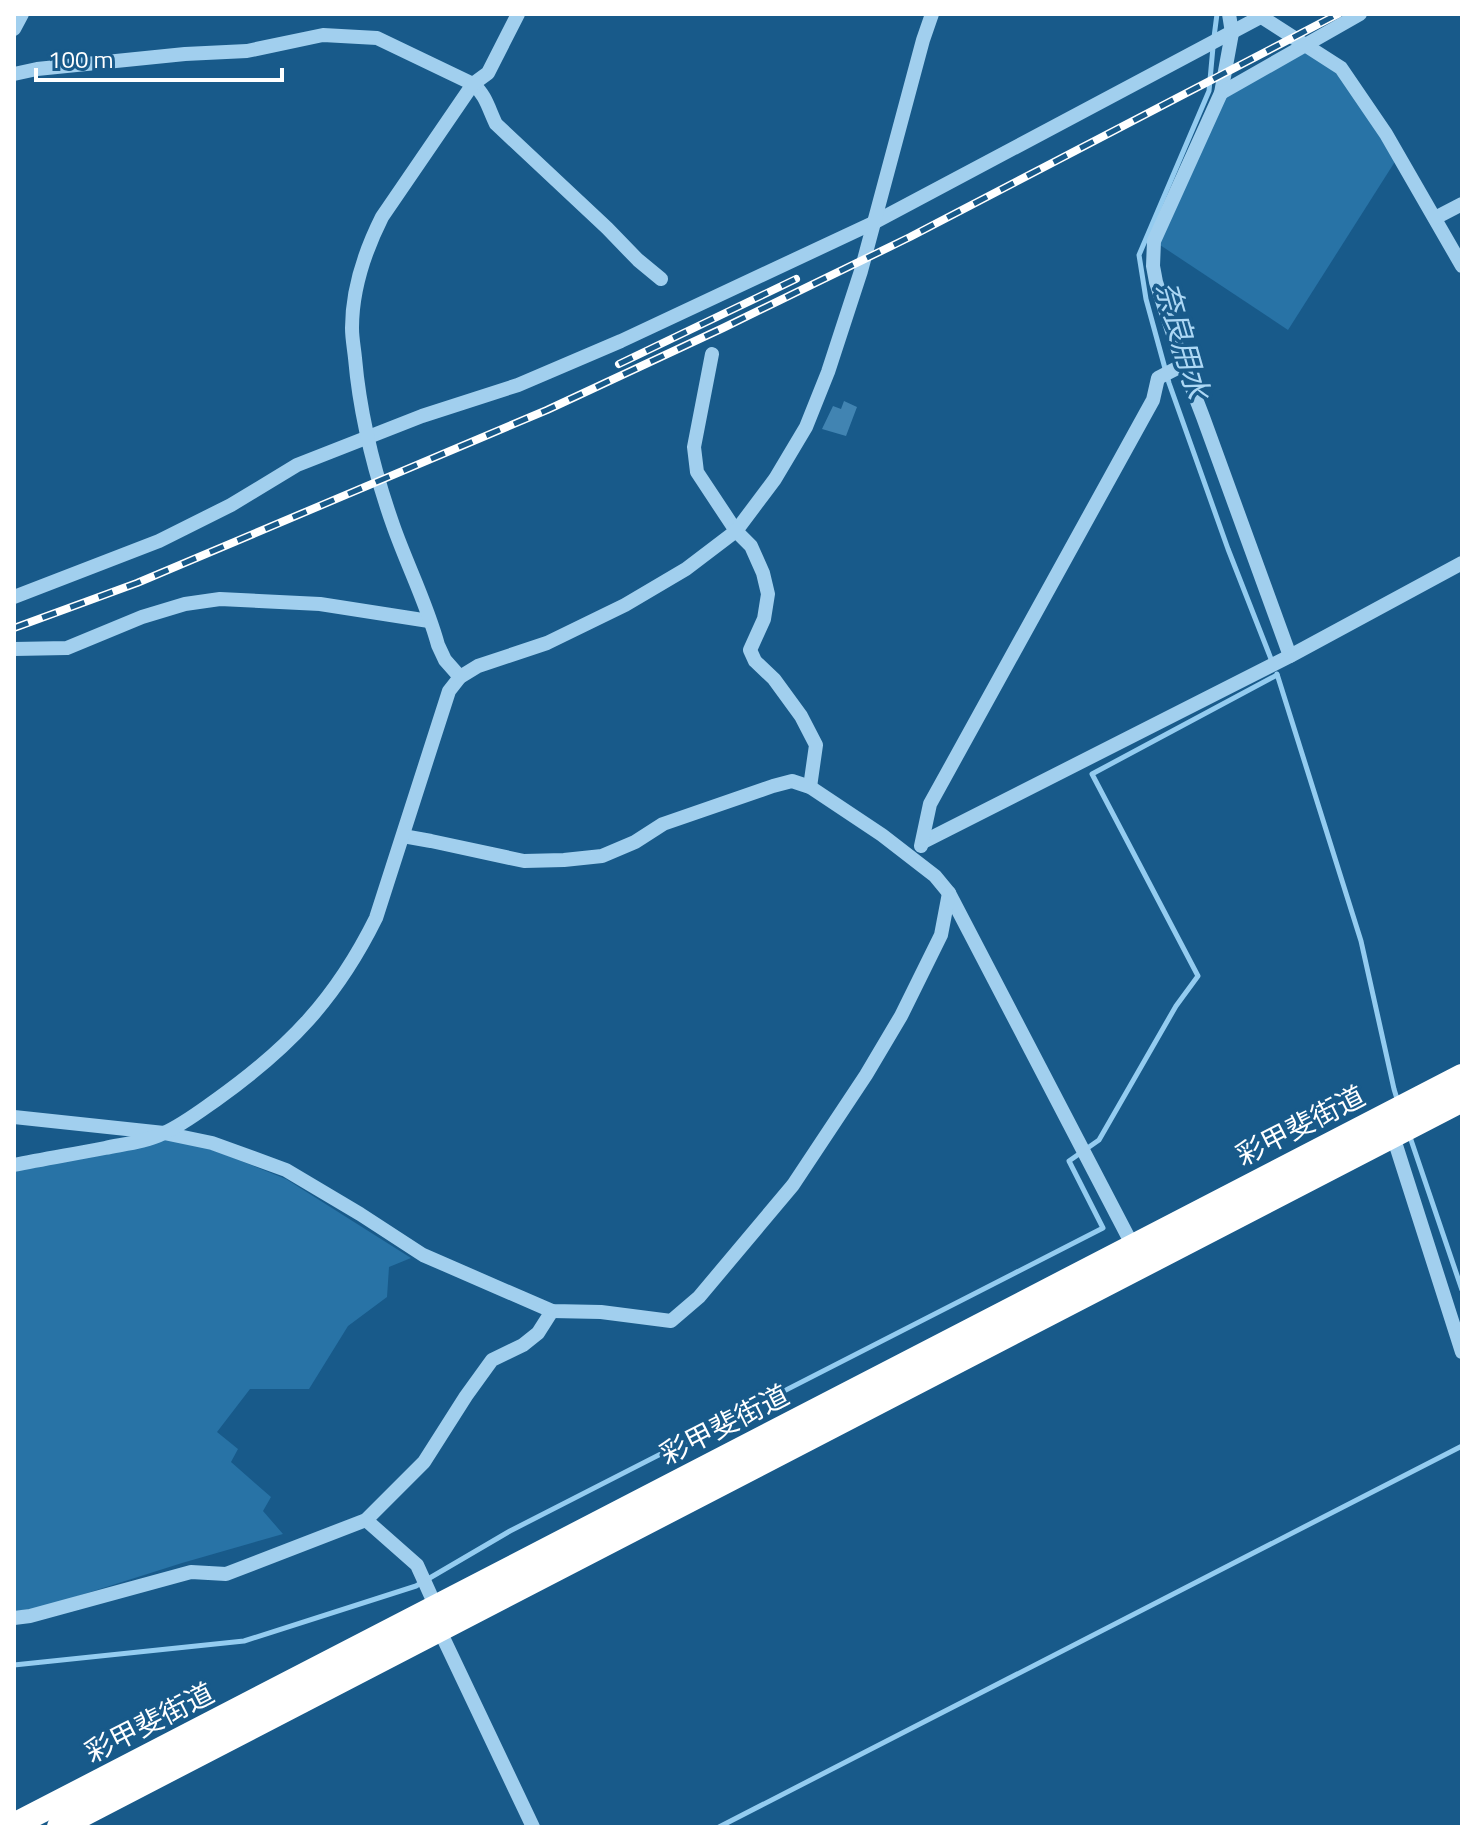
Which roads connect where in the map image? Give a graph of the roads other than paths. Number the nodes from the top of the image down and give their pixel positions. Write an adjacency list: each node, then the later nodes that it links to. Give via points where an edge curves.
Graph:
1 (22, 14): 7 (street)
2 (518, 14): 11 (street, via 488,73)
3 (932, 14): 15 (street)
4 (1229, 14): 8 (street)
5 (1360, 14): 9 (street)
6 (1262, 15): 8 (street); 9 (street)
7 (14, 29)
8 (1232, 33): 12 (street); 15 (street)
9 (1305, 44): 12 (street); 14 (street, via 1341,68)
10 (14, 74): 11 (street, via 247,51 323,35 377,38)
11 (473, 84): 17 (street, via 496,124); 20 (street, via 382,217 359,275 352,328)
12 (1221, 93): 19 (street, via 1154,241 1156,282)
13 (1462, 204): 14 (street)
14 (1435, 218): 16 (street)
15 (873, 223): 20 (street, via 621,341); 21 (street, via 833,358 806,427)
16 (1462, 266)
17 (661, 279)
18 (712, 354): 21 (street, via 694,447 697,472)
19 (1178, 367): 26 (street, via 1203,417); 30 (street, via 1158,378 1153,400 930,804)
20 (367, 437): 23 (street, via 297,465 159,541); 24 (street, via 392,524)
21 (736, 531): 27 (street, via 625,605); 28 (street, via 751,546 768,594 750,650 801,716 816,745)
22 (1462, 563): 26 (street)
23 (14, 597)
24 (429, 621): 25 (street, via 320,604 220,599 142,617 67,648); 27 (street, via 445,660)
25 (14, 649)
26 (1290, 656): 30 (street)
27 (460, 677): 29 (street, via 449,691)
28 (810, 787): 29 (street, via 792,781 773,786 663,824 602,856 524,861); 31 (street)
29 (403, 836): 37 (street, via 376,918 320,1008 242,1082)
30 (923, 842): 31 (street)
31 (914, 861): 32 (street)
32 (949, 893): 39 (street); 40 (street, via 941,935 866,1075 793,1185 699,1297 671,1321)
33 (1462, 1076): 36 (highway, 彩甲斐街道)
34 (1462, 1100): 36 (highway, 彩甲斐街道)
35 (14, 1117): 37 (street)
36 (1402, 1122): 39 (highway, 彩甲斐街道); 41 (street)
37 (164, 1133): 38 (street); 40 (street, via 212,1143 286,1170 423,1255)
38 (14, 1165)
39 (1138, 1255): 44 (highway, 彩甲斐街道, via 880,1403)
40 (552, 1311): 42 (street, via 538,1333 492,1360 424,1462)
41 (1462, 1352)
42 (366, 1520): 43 (street, via 226,1574 191,1572); 44 (street, via 417,1565)
43 (14, 1618)
44 (438, 1618): 45 (highway, 彩甲斐街道); 46 (highway, 彩甲斐街道); 47 (street)
45 (14, 1825)
46 (59, 1827)
47 (533, 1827)

